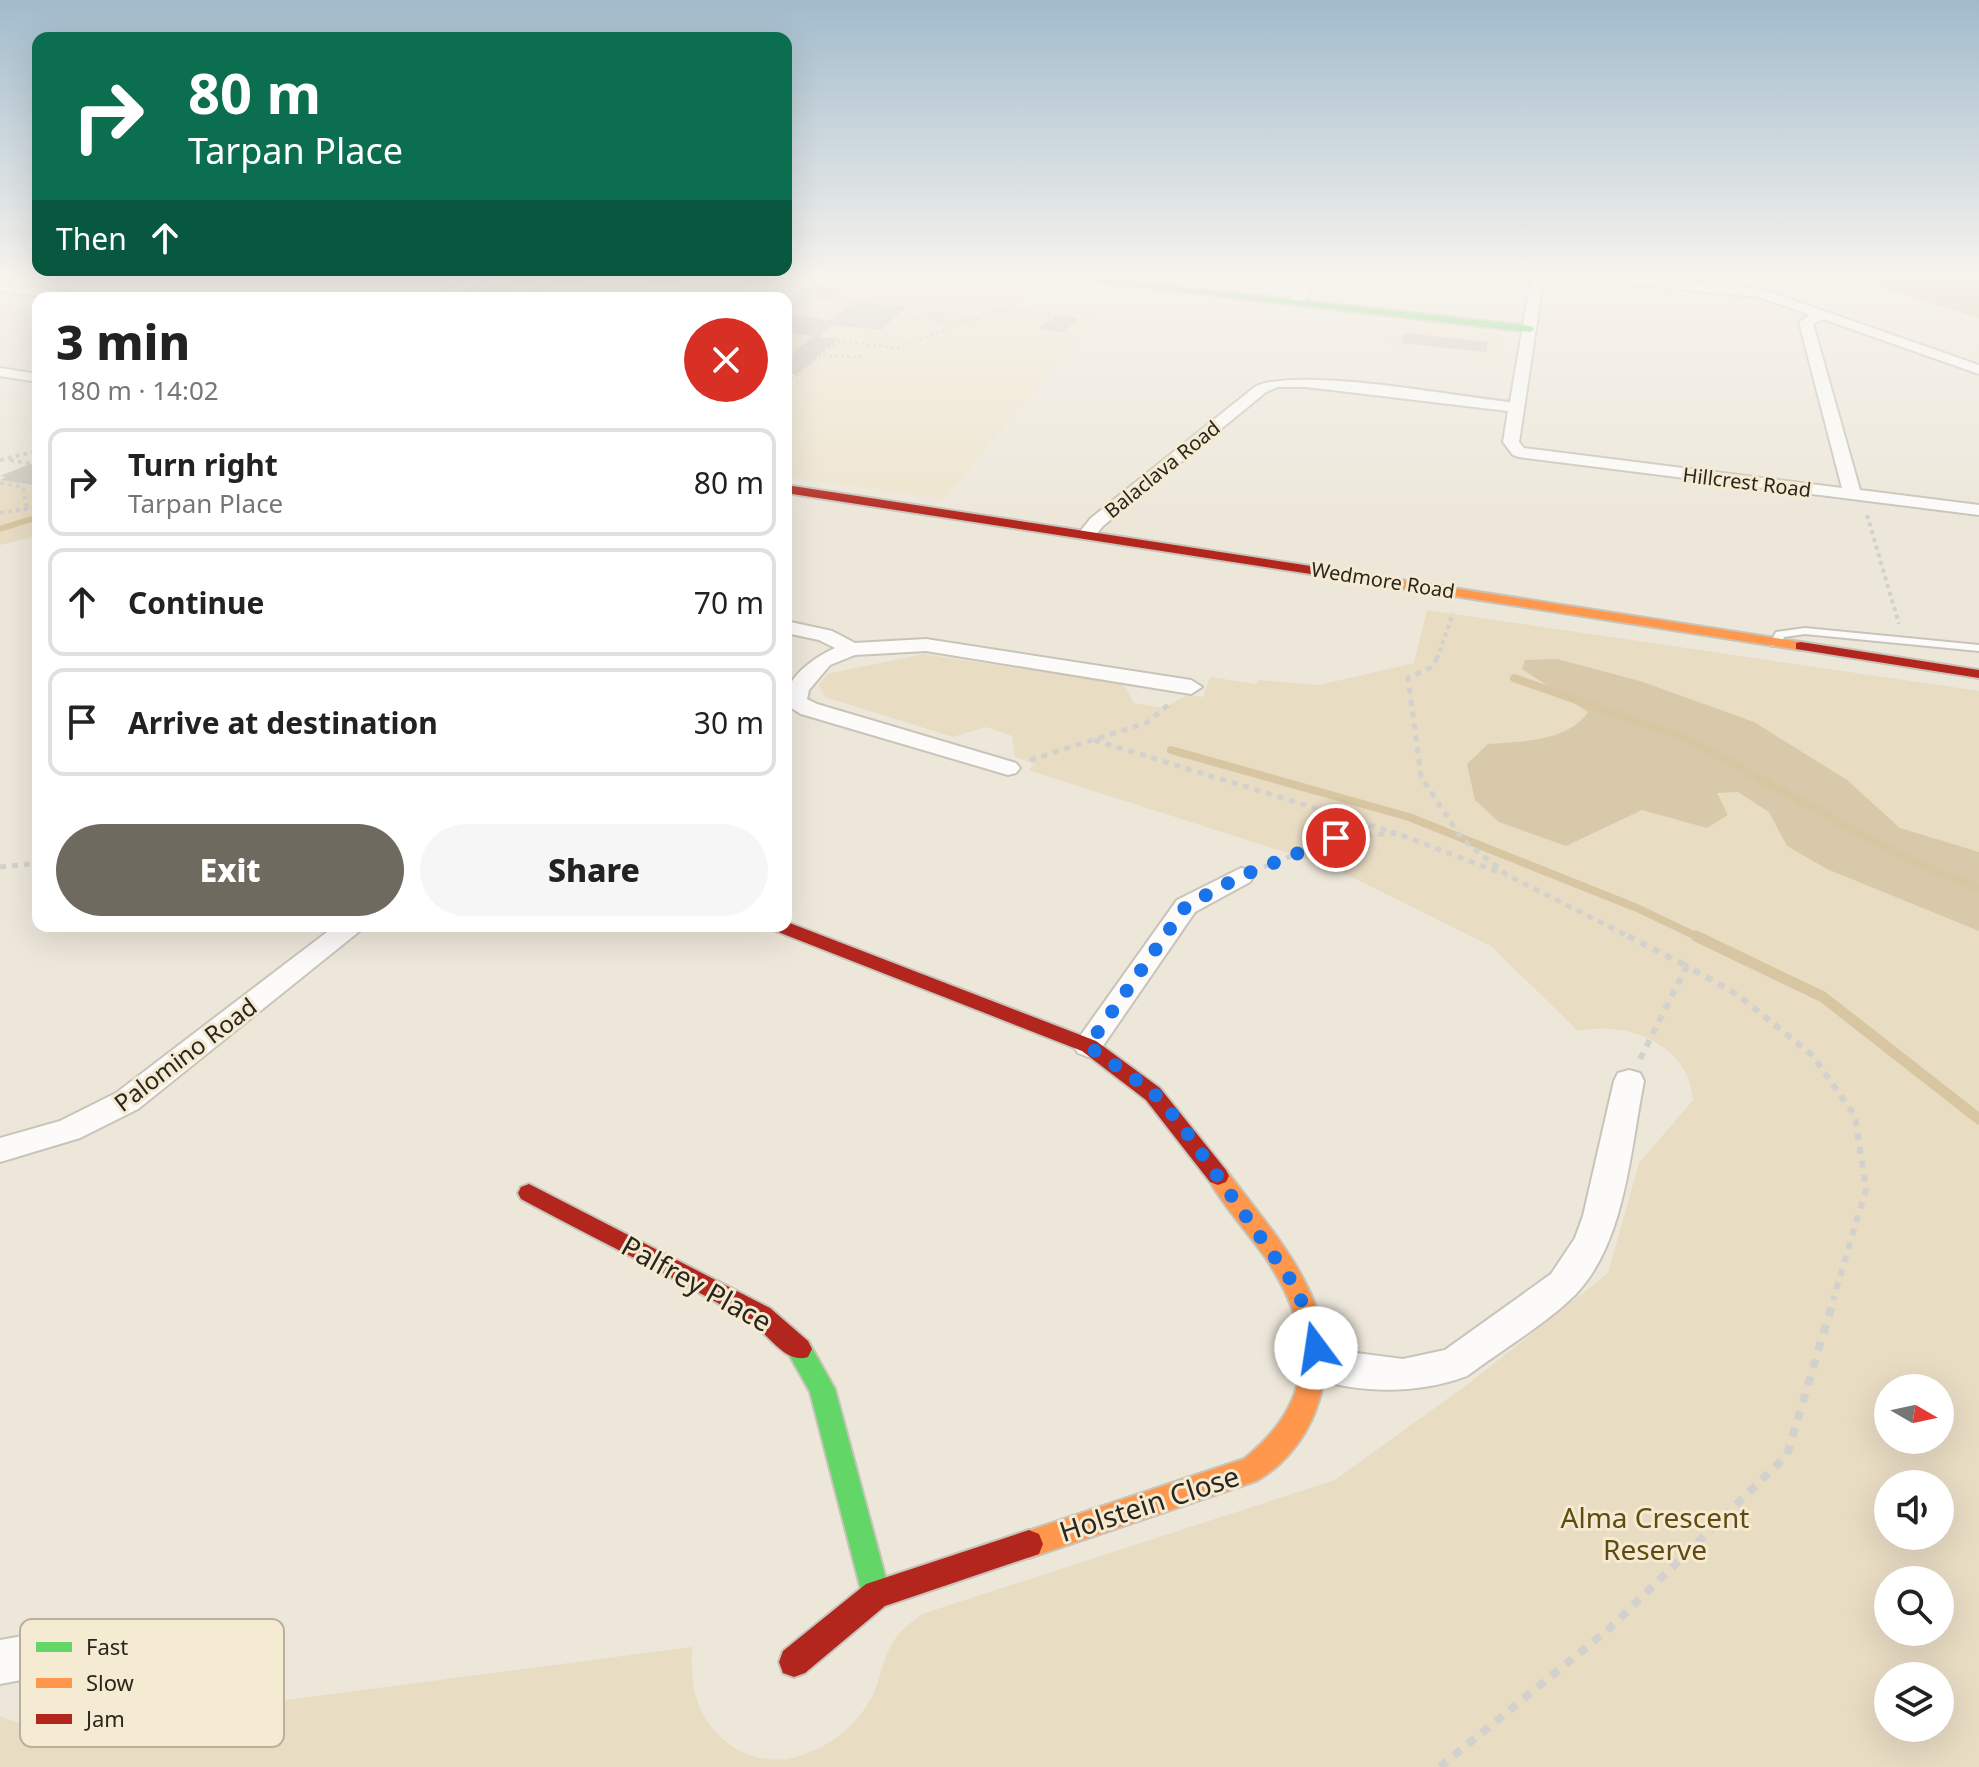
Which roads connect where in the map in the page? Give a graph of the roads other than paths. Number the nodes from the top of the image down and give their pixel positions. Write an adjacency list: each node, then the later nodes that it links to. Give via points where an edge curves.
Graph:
1 (1526, 356): 7 (street)
2 (1816, 356): 9 (street)
3 (1942, 356): 4 (street)
4 (1979, 370)
5 (0, 372): 6 (street)
6 (32, 377)
7 (1518, 408): 9 (street, Hillcrest Road, via 1511,442 1516,450 1542,457); 11 (street, Balaclava Road, via 1306,383 1270,384)
8 (792, 490): 11 (street, Wedmore Road)
9 (1858, 496): 10 (street, Hillcrest Road)
10 (1979, 510)
11 (1087, 534): 13 (street, Wedmore Road)
12 (792, 628): 15 (street, via 825,635)
13 (1776, 644): 14 (lane, via 1780,634 1793,631); 16 (street, Wedmore Road)
14 (1979, 648)
15 (851, 649): 17 (street, via 926,645); 18 (street, via 823,661 798,689 796,701)
16 (1979, 674)
17 (1191, 687)
18 (1008, 768)
19 (1241, 876): 22 (street, via 1186,906)
20 (792, 931): 22 (street, Holstein Close)
21 (345, 932): 24 (street, Palomino Road, via 127,1101 69,1130)
22 (1088, 1046): 26 (street, Holstein Close, via 1152,1091 1180,1123 1295,1286 1314,1331)
23 (1629, 1081): 26 (street, via 1600,1216 1590,1244 1563,1284 1454,1365 1403,1375)
24 (0, 1150)
25 (529, 1193): 27 (street, Palfrey Place, via 761,1315 798,1346 822,1389)
26 (1317, 1364): 27 (street, Holstein Close, via 1315,1385 1295,1428 1279,1449 1245,1473)
27 (876, 1594): 30 (street, Holstein Close)
28 (20, 1658): 29 (street)
29 (0, 1662)
30 (794, 1662)

